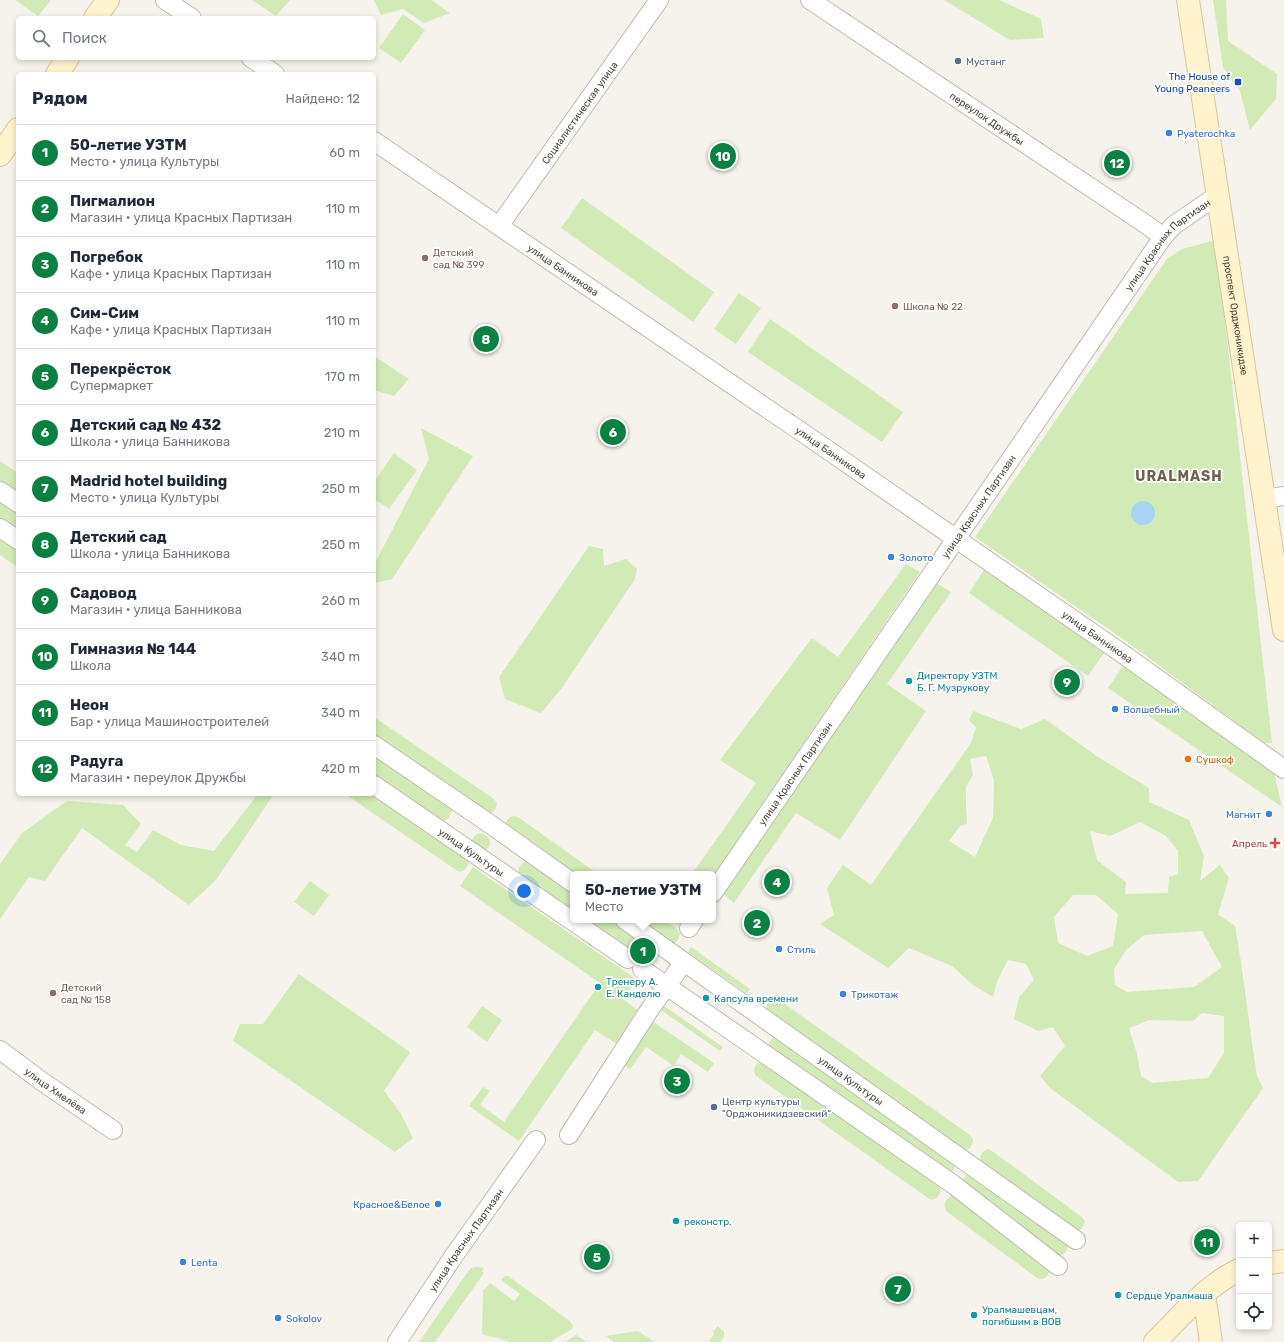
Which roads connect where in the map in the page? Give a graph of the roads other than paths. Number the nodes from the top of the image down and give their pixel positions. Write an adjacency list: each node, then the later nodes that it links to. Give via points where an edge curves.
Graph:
1 (108, 0): 6 (street)
2 (165, 0): 7 (street)
3 (659, 0): 16 (street, Социалистическая улица)
4 (810, 0): 17 (street, переулок Дружбы)
5 (1188, 0): 15 (street, проспект Орджоникидзе)
6 (96, 16)
7 (189, 16)
8 (67, 60): 10 (street)
9 (254, 60): 11 (street)
10 (58, 72)
11 (272, 72)
12 (16, 132): 14 (street)
13 (376, 142): 16 (street, улица Банникова)
14 (0, 155)
15 (1218, 195): 17 (street, улица Красных Партизан, via 1174,225); 19 (street, проспект Орджоникидзе)
16 (499, 226): 23 (street, улица Банникова)
17 (1163, 237): 23 (street, улица Красных Партизан)
18 (0, 491): 20 (street)
19 (1274, 497): 24 (street, проспект Орджоникидзе)
20 (16, 502)
21 (0, 528): 22 (street)
22 (16, 539)
23 (956, 539): 26 (street, улица Банникова); 29 (street, улица Красных Партизан)
24 (1284, 630)
25 (376, 746): 28 (street)
26 (1284, 769)
27 (376, 786): 30 (street, улица Культуры)
28 (570, 881)
29 (716, 888)
30 (570, 919)
31 (575, 923): 34 (street, улица Культуры)
32 (629, 923): 33 (street, улица Культуры)
33 (684, 962): 34 (street); 39 (street, улица Культуры)
34 (666, 986): 37 (street); 42 (street, улица Культуры, via 954,1185)
35 (0, 1050): 36 (street, улица Хмелёва)
36 (113, 1130)
37 (569, 1135)
38 (536, 1140): 45 (street, улица Красных Партизан)
39 (1076, 1240)
40 (1284, 1261): 41 (street)
41 (1272, 1263)
42 (1058, 1266)
43 (1236, 1272): 44 (street)
44 (1204, 1294): 46 (street); 47 (street)
45 (397, 1342)
46 (1155, 1342)
47 (1211, 1342)

